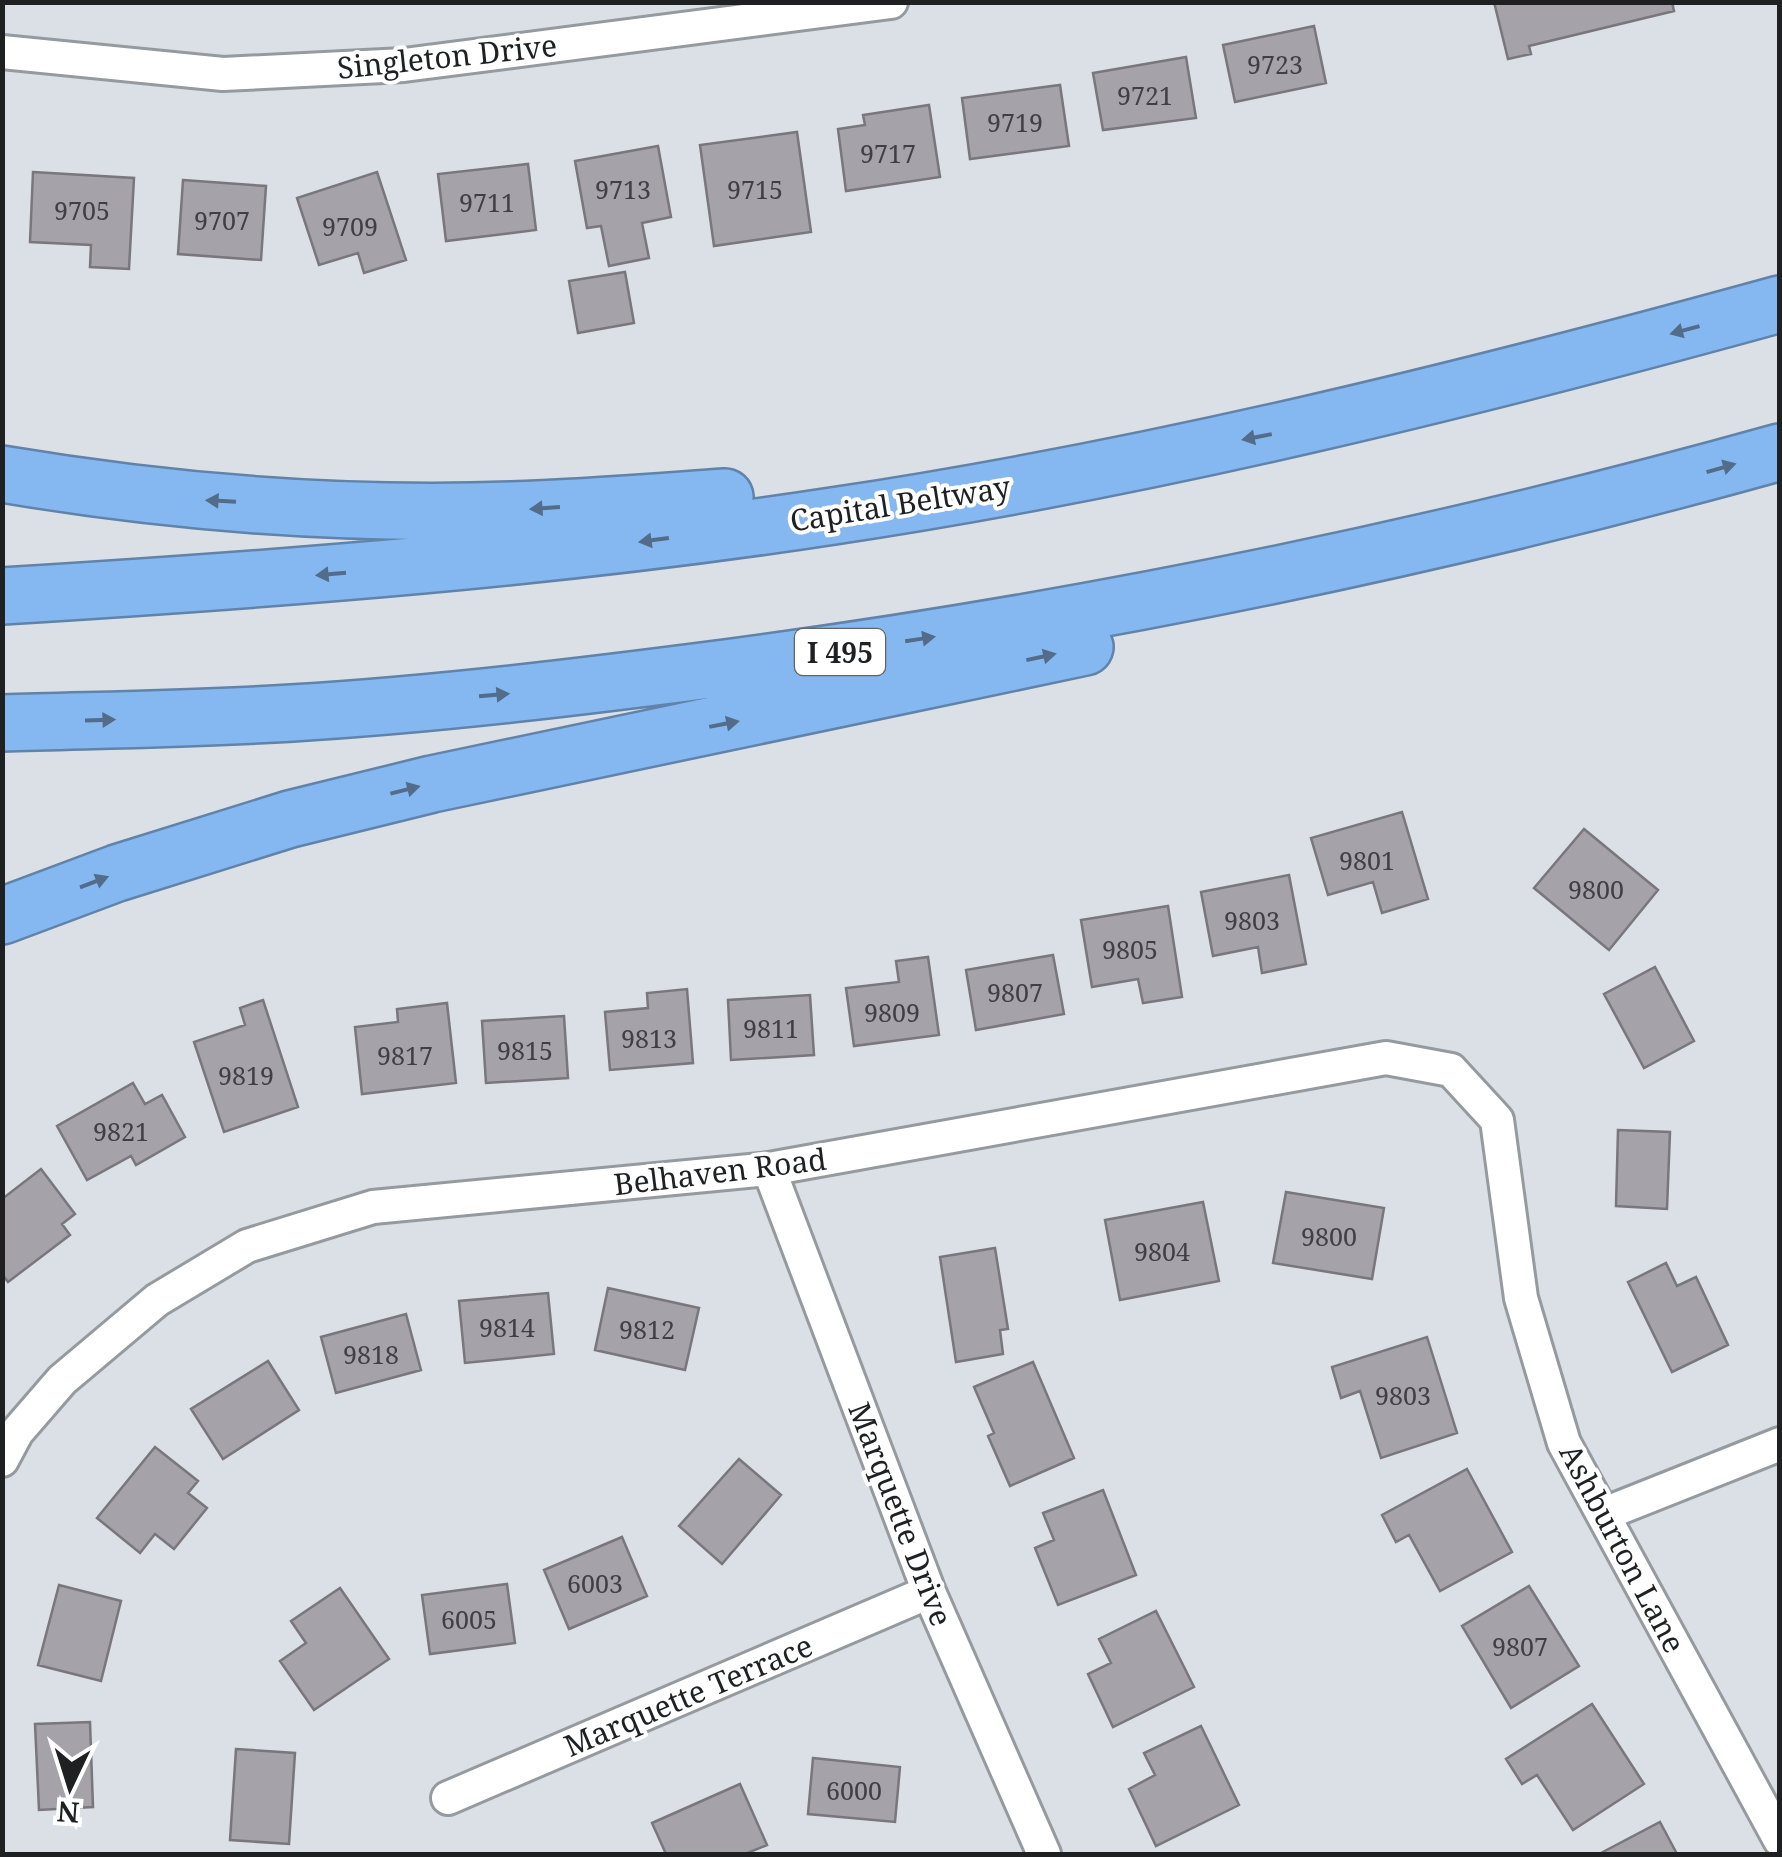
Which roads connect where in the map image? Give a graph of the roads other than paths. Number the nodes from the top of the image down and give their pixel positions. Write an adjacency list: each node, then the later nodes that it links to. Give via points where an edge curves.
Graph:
1 (891, 2): 2 (street, Singleton Drive, via 404,65 223,74)
2 (2, 52)
3 (1780, 304): 6 (highway, Capital Beltway, one-way to 6, via 1278,433)
4 (1780, 452): 7 (highway, I 495, one-way to 4)
5 (2, 474): 6 (highway, one-way to 5, via 492,510 367,510 189,499)
6 (1062, 476): 8 (highway, Capital Beltway, one-way to 8, via 834,516 578,550 279,579)
7 (1664, 484): 9 (highway, I 495, one-way to 7, via 294,713 588,686 846,652 1320,566); 10 (highway, one-way to 7, via 290,818 1090,646)
8 (2, 596)
9 (2, 723)
10 (2, 916)
11 (1497, 1120): 12 (street, Belhaven Road, via 1451,1070 1386,1058); 15 (street, Ashburton Lane, via 1521,1298 1564,1443)
12 (769, 1169): 14 (street, Belhaven Road, via 373,1207 247,1246 158,1300 62,1380); 16 (street, Marquette Drive)
13 (1780, 1444): 15 (street)
14 (2, 1460)
15 (1604, 1514): 18 (street, Ashburton Lane)
16 (928, 1592): 17 (street, Marquette Terrace); 19 (street, Marquette Drive)
17 (448, 1798)
18 (1780, 1840)
19 (1044, 1854)

